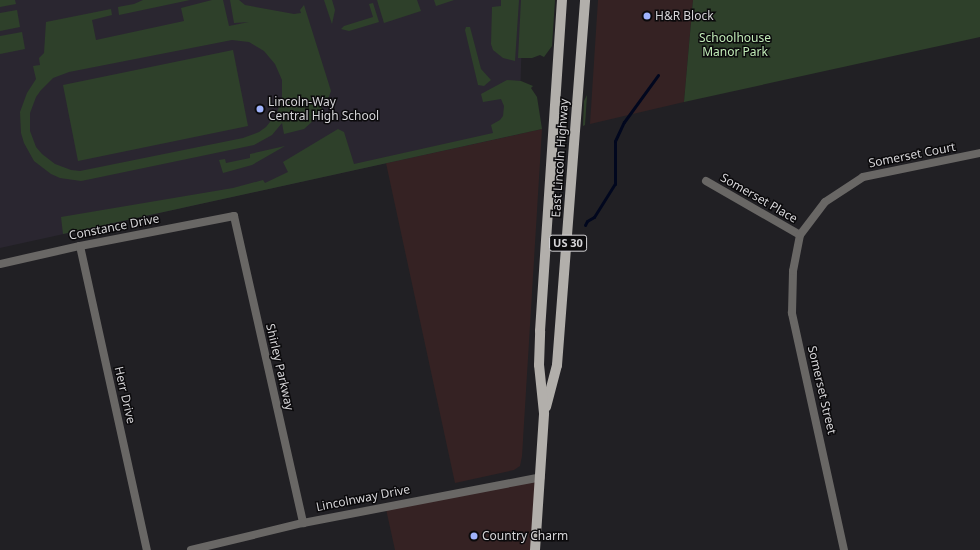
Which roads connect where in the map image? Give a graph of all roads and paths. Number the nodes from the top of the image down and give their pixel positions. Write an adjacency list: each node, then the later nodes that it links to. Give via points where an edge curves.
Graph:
1 (562, 0): 9 (main road, East Lincoln Highway / US 30, via 540,331 539,365)
2 (585, 0): 9 (main road, East Lincoln Highway / US 30, via 557,365)
3 (980, 153): 6 (street, Somerset Court, via 863,177 826,202)
4 (706, 181): 6 (street, Somerset Place)
5 (234, 216): 7 (street, Constance Drive); 11 (street, Shirley Parkway)
6 (800, 235): 15 (street, Somerset Street, via 793,271 792,313)
7 (80, 246): 8 (street, Constance Drive); 12 (street, Herr Drive)
8 (0, 264)
9 (544, 413): 10 (main road, East Lincoln Highway / US 30)
10 (540, 477): 11 (street, Lincolnway Drive); 14 (main road, East Lincoln Highway / US 30)
11 (302, 523): 13 (street, Lincolnway Drive)
12 (147, 550)
13 (191, 550)
14 (535, 550)
15 (844, 550)

